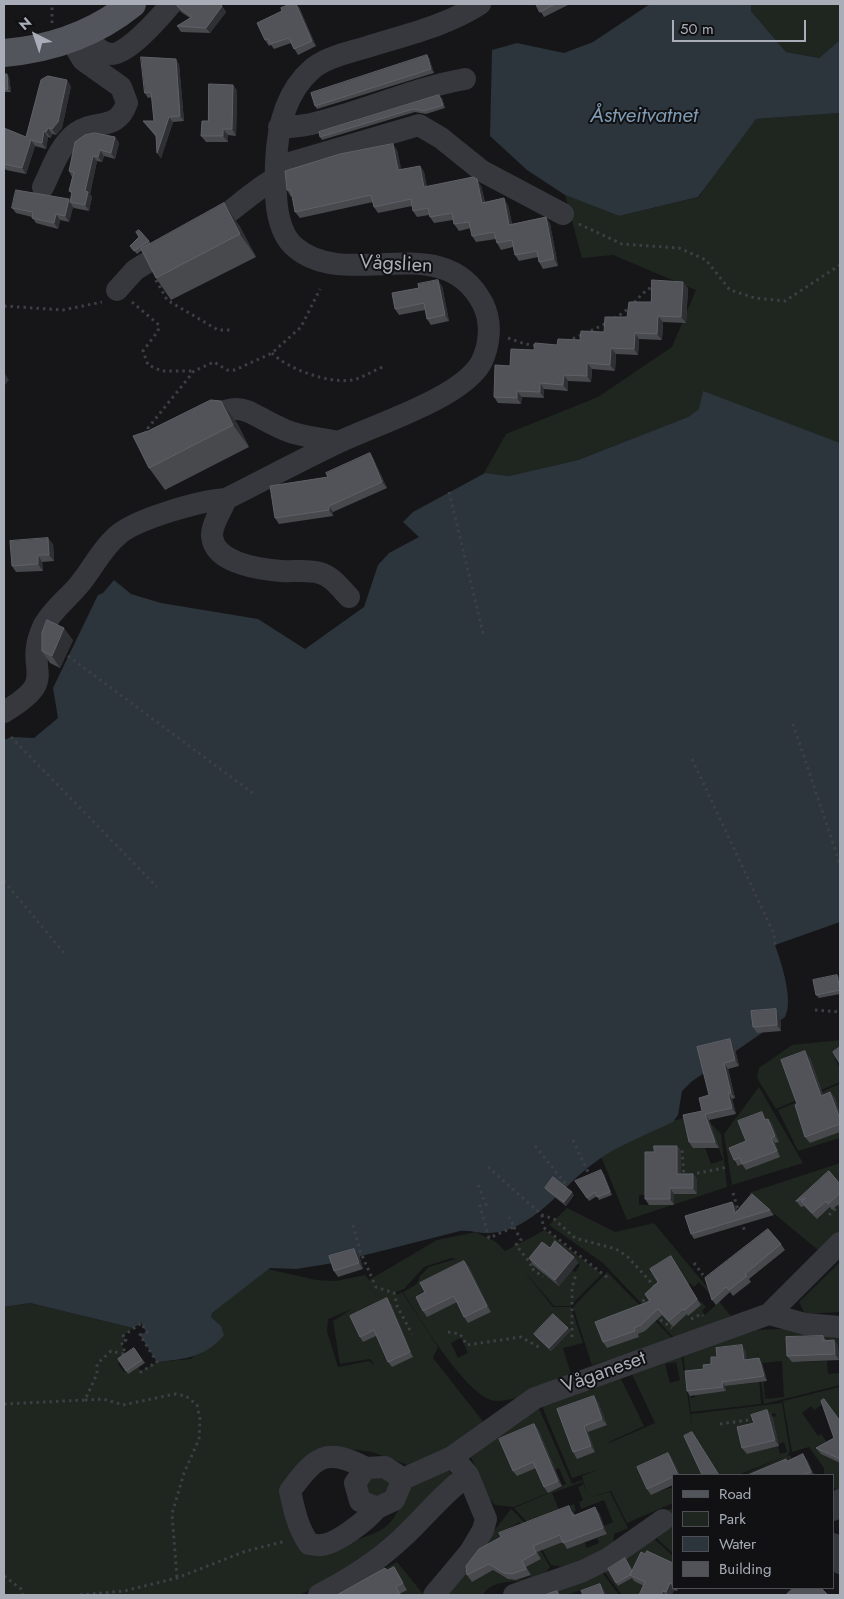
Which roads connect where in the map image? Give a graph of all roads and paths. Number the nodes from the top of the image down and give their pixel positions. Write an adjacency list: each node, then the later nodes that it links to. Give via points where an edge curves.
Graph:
1 (132, 4): 4 (main road)
2 (171, 4): 4 (street, via 119,53 106,53)
3 (480, 4): 7 (street, Vågslien, via 444,22 319,65 301,81 289,98)
4 (78, 36): 5 (main road, via 40,49); 9 (street, via 83,60 121,87 127,103 121,116 114,121 77,132 68,140)
5 (4, 53)
6 (465, 79): 7 (street, via 296,128)
7 (279, 126): 8 (street, Vågslien)
8 (276, 172): 10 (street, via 418,125 441,138 482,171); 15 (street, via 222,218 134,270); 18 (street, Vågslien, via 282,228 297,249 322,261 414,264 457,273 475,290 486,309)
9 (43, 187)
10 (563, 214): 11 (path, via 588,230 622,244 679,248 706,260 730,290 755,298 784,301)
11 (840, 265)
12 (154, 276): 17 (path, via 167,300 218,330)
13 (660, 283): 19 (path, via 646,290 629,308)
14 (320, 288): 21 (path, via 302,327)
15 (123, 295): 16 (path, via 98,304 64,310); 23 (path, via 159,325 158,331 142,350 148,365 162,371)
16 (4, 306)
17 (230, 330)
18 (489, 331): 20 (path, via 524,344); 25 (street, Vågslien, via 481,362 462,383 444,395)
19 (565, 342)
20 (544, 346)
21 (272, 353): 22 (path, via 280,361 330,381 354,380); 23 (path, via 235,370 227,370 214,362)
22 (385, 366)
23 (194, 371): 24 (path, via 148,428)
24 (158, 442): 25 (street, via 223,410 234,408 253,412 287,431)
25 (338, 442): 27 (street, Vågslien)
26 (449, 492): 29 (path)
27 (226, 499): 28 (street, via 212,533 222,556 281,571 319,573 331,578); 31 (street, Vågslien, via 155,517 118,534 43,627 36,650 39,677 36,688)
28 (349, 597)
29 (484, 637)
30 (68, 656): 35 (path)
31 (4, 712)
32 (793, 724): 36 (path)
33 (11, 737): 38 (path)
34 (692, 759): 39 (path, via 774,934)
35 (254, 794)
36 (840, 864)
37 (4, 881): 40 (path)
38 (157, 887)
39 (775, 945)
40 (64, 952)
41 (815, 1010): 42 (path)
42 (840, 1012)
43 (573, 1140): 48 (path)
44 (535, 1146): 50 (path)
45 (668, 1150): 47 (path, via 682,1149 684,1176)
46 (488, 1167): 56 (path)
47 (728, 1168)
48 (588, 1172)
49 (478, 1185): 59 (path, via 486,1205 480,1206 489,1238)
50 (568, 1186)
51 (733, 1193): 60 (path)
52 (840, 1204): 53 (path)
53 (836, 1208): 54 (path); 55 (path)
54 (840, 1212)
55 (829, 1215)
56 (542, 1216): 66 (path, via 543,1227); 70 (path, via 554,1219 575,1238 616,1249 627,1256 656,1287 642,1302 672,1329)
57 (509, 1217): 59 (path)
58 (353, 1225): 73 (path, via 360,1251 376,1286 394,1293)
59 (514, 1227): 65 (path, via 521,1240 516,1245 530,1267)
60 (745, 1233)
61 (840, 1243): 67 (street, Våganeset)
62 (694, 1263): 64 (path)
63 (576, 1274): 74 (path, via 572,1288)
64 (702, 1275)
65 (543, 1277)
66 (608, 1278)
67 (769, 1314): 71 (street, via 805,1324); 81 (street, Våganeset, via 535,1398)
68 (706, 1318): 69 (path, via 701,1314)
69 (686, 1321)
70 (679, 1325)
71 (840, 1327)
72 (448, 1332): 75 (path, via 460,1334 467,1345 521,1338)
73 (412, 1334)
74 (572, 1337)
75 (542, 1349)
76 (136, 1364): 77 (path, via 141,1372 157,1362 140,1336 146,1332 141,1323 122,1336 126,1340 121,1342 128,1355 111,1351 97,1364 97,1374)
77 (85, 1400): 78 (path); 91 (path, via 103,1399 123,1405 175,1394 186,1396 197,1405 199,1439 184,1473 172,1514)
78 (4, 1404)
79 (756, 1419): 80 (path)
80 (720, 1424)
81 (452, 1457): 83 (street); 84 (street, Våganeset)
82 (366, 1468): 84 (street, via 385,1467); 85 (street, via 355,1483 360,1501); 87 (street, via 347,1457 333,1455 302,1475 290,1491)
83 (468, 1475): 94 (street, via 373,1564); 95 (street, via 484,1510 483,1530 470,1552)
84 (403, 1479): 85 (street, via 394,1500)
85 (377, 1508): 87 (street, via 368,1520 331,1542 309,1544)
86 (663, 1520): 96 (street, via 609,1558)
87 (302, 1534): 91 (path, via 246,1551)
88 (834, 1547): 89 (street)
89 (840, 1563)
90 (4, 1576): 92 (path, via 21,1589)
91 (177, 1578): 93 (path, via 124,1591)
92 (23, 1595)
93 (80, 1595)
94 (319, 1595)
95 (434, 1595)
96 (514, 1595)

